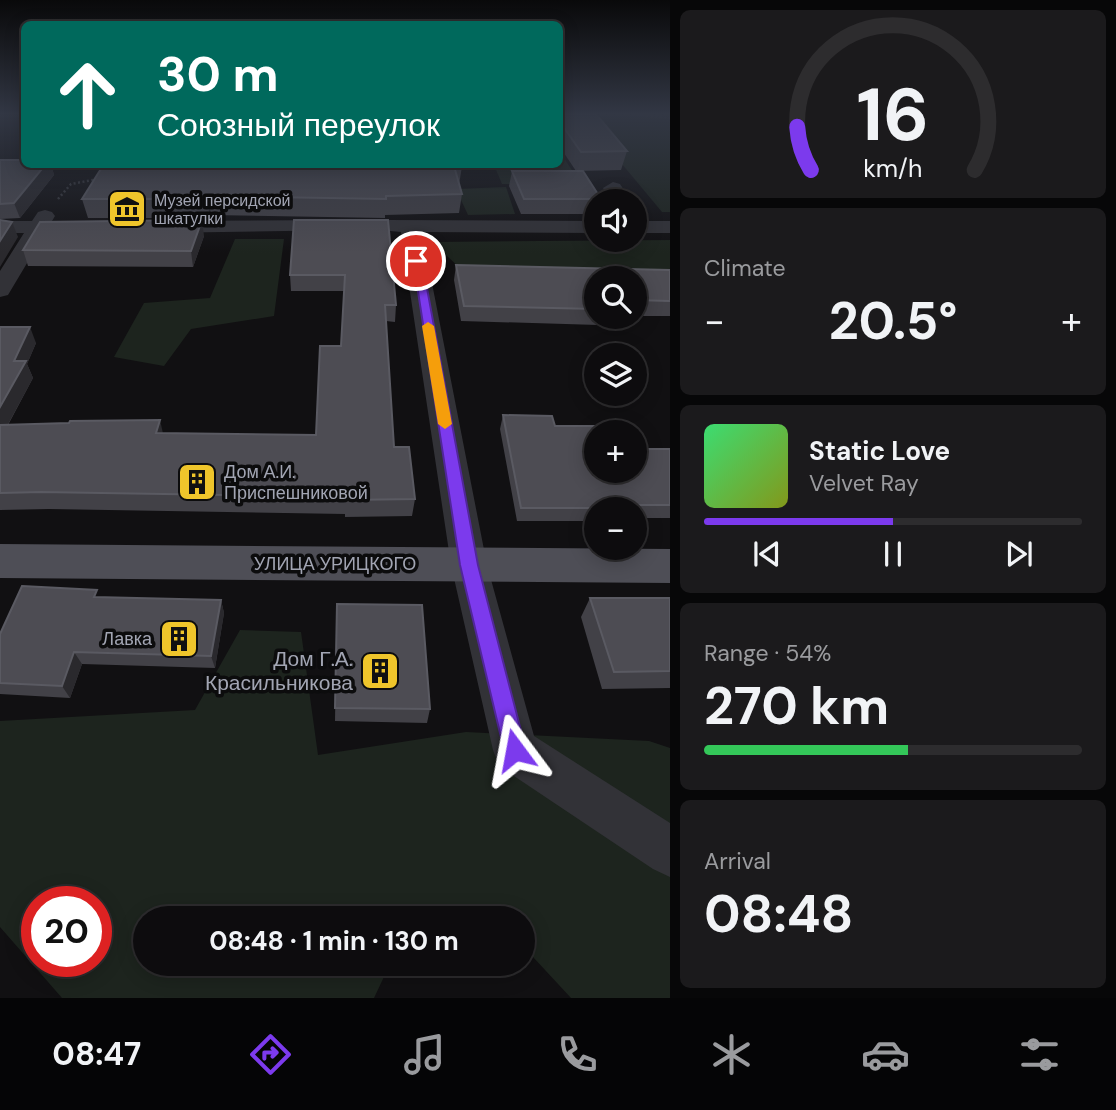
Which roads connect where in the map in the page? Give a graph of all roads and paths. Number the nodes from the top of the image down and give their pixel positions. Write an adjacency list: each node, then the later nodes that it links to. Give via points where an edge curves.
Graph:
1 (109, 177): 2 (path, via 71,184)
2 (42, 222): 5 (street); 6 (street); 10 (street)
3 (410, 226): 7 (street); 8 (street); 12 (street)
4 (647, 226): 9 (street)
5 (0, 227)
6 (107, 227)
7 (135, 227)
8 (584, 227)
9 (670, 227)
10 (0, 290)
11 (0, 561): 12 (main road, УЛИЦА УРИЦКОГО)
12 (469, 565): 13 (main road, УЛИЦА УРИЦКОГО); 14 (street, via 515,750)
13 (670, 566)
14 (670, 852)

